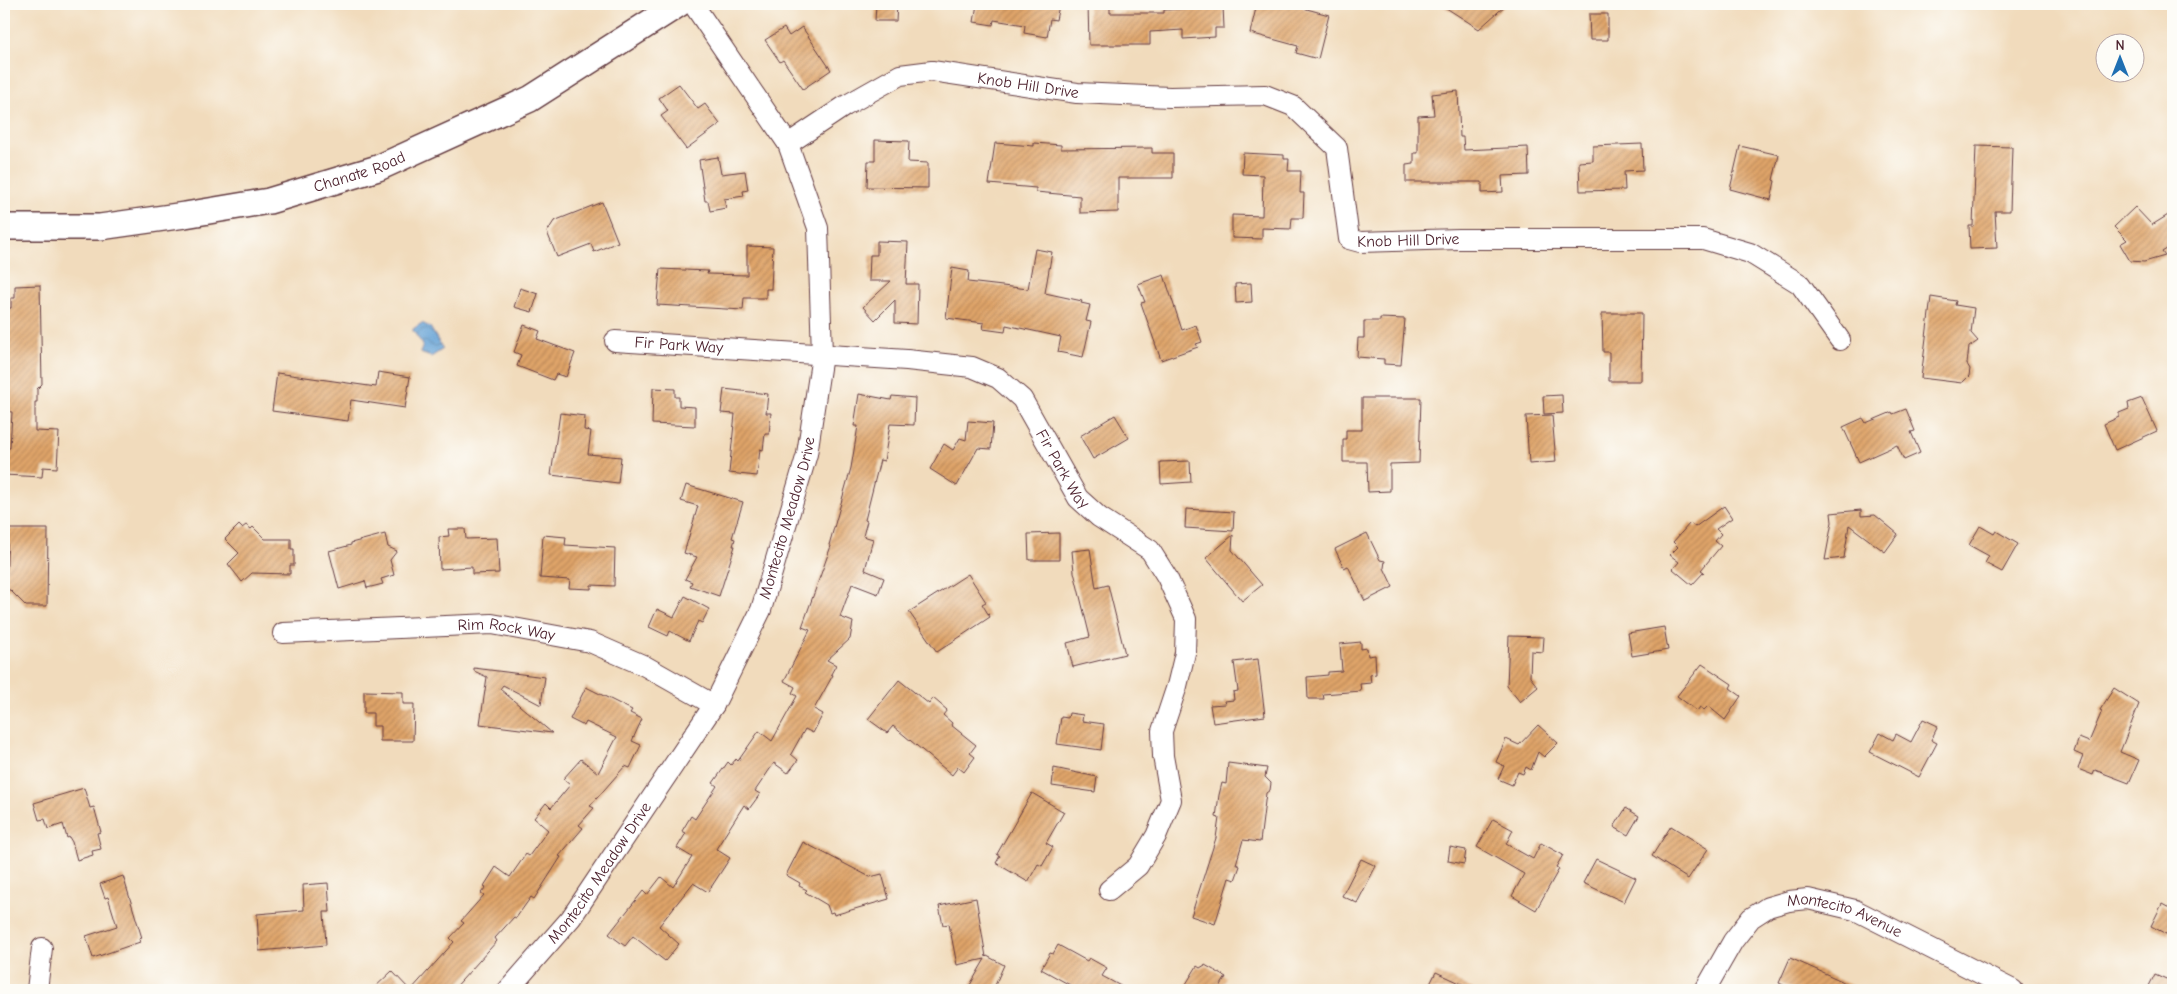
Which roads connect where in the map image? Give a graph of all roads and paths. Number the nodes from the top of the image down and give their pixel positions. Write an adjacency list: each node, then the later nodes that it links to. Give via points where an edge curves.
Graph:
1 (679, 4): 4 (street, Chanate Road, via 530,99 378,168 269,201 185,215 100,227)
2 (693, 4): 3 (street, Montecito Meadow Drive)
3 (788, 144): 5 (street, Knob Hill Drive, via 900,75 932,71 1077,93 1170,97 1265,95 1293,106 1337,148 1349,239 1360,242 1703,239 1750,253 1800,284); 7 (street, Montecito Meadow Drive, via 818,228)
4 (4, 227)
5 (1840, 340)
6 (615, 341): 7 (street, Fir Park Way)
7 (822, 355): 9 (street, Montecito Meadow Drive, via 807,454 761,610); 10 (street, Fir Park Way, via 957,365 972,367 998,378 1022,399 1078,498 1100,517 1150,550 1167,577 1186,619 1185,653 1162,731 1171,800 1156,836 1138,866)
8 (283, 633): 9 (street, Rim Rock Way, via 492,624 590,642 645,666)
9 (714, 705): 13 (street, Montecito Meadow Drive, via 571,918)
10 (1109, 890)
11 (42, 948): 12 (street)
12 (37, 990)
13 (508, 990)
14 (1705, 990): 15 (street, Montecito Avenue, via 1733,941 1751,918 1768,906 1808,899 1856,910)
15 (2013, 990)

